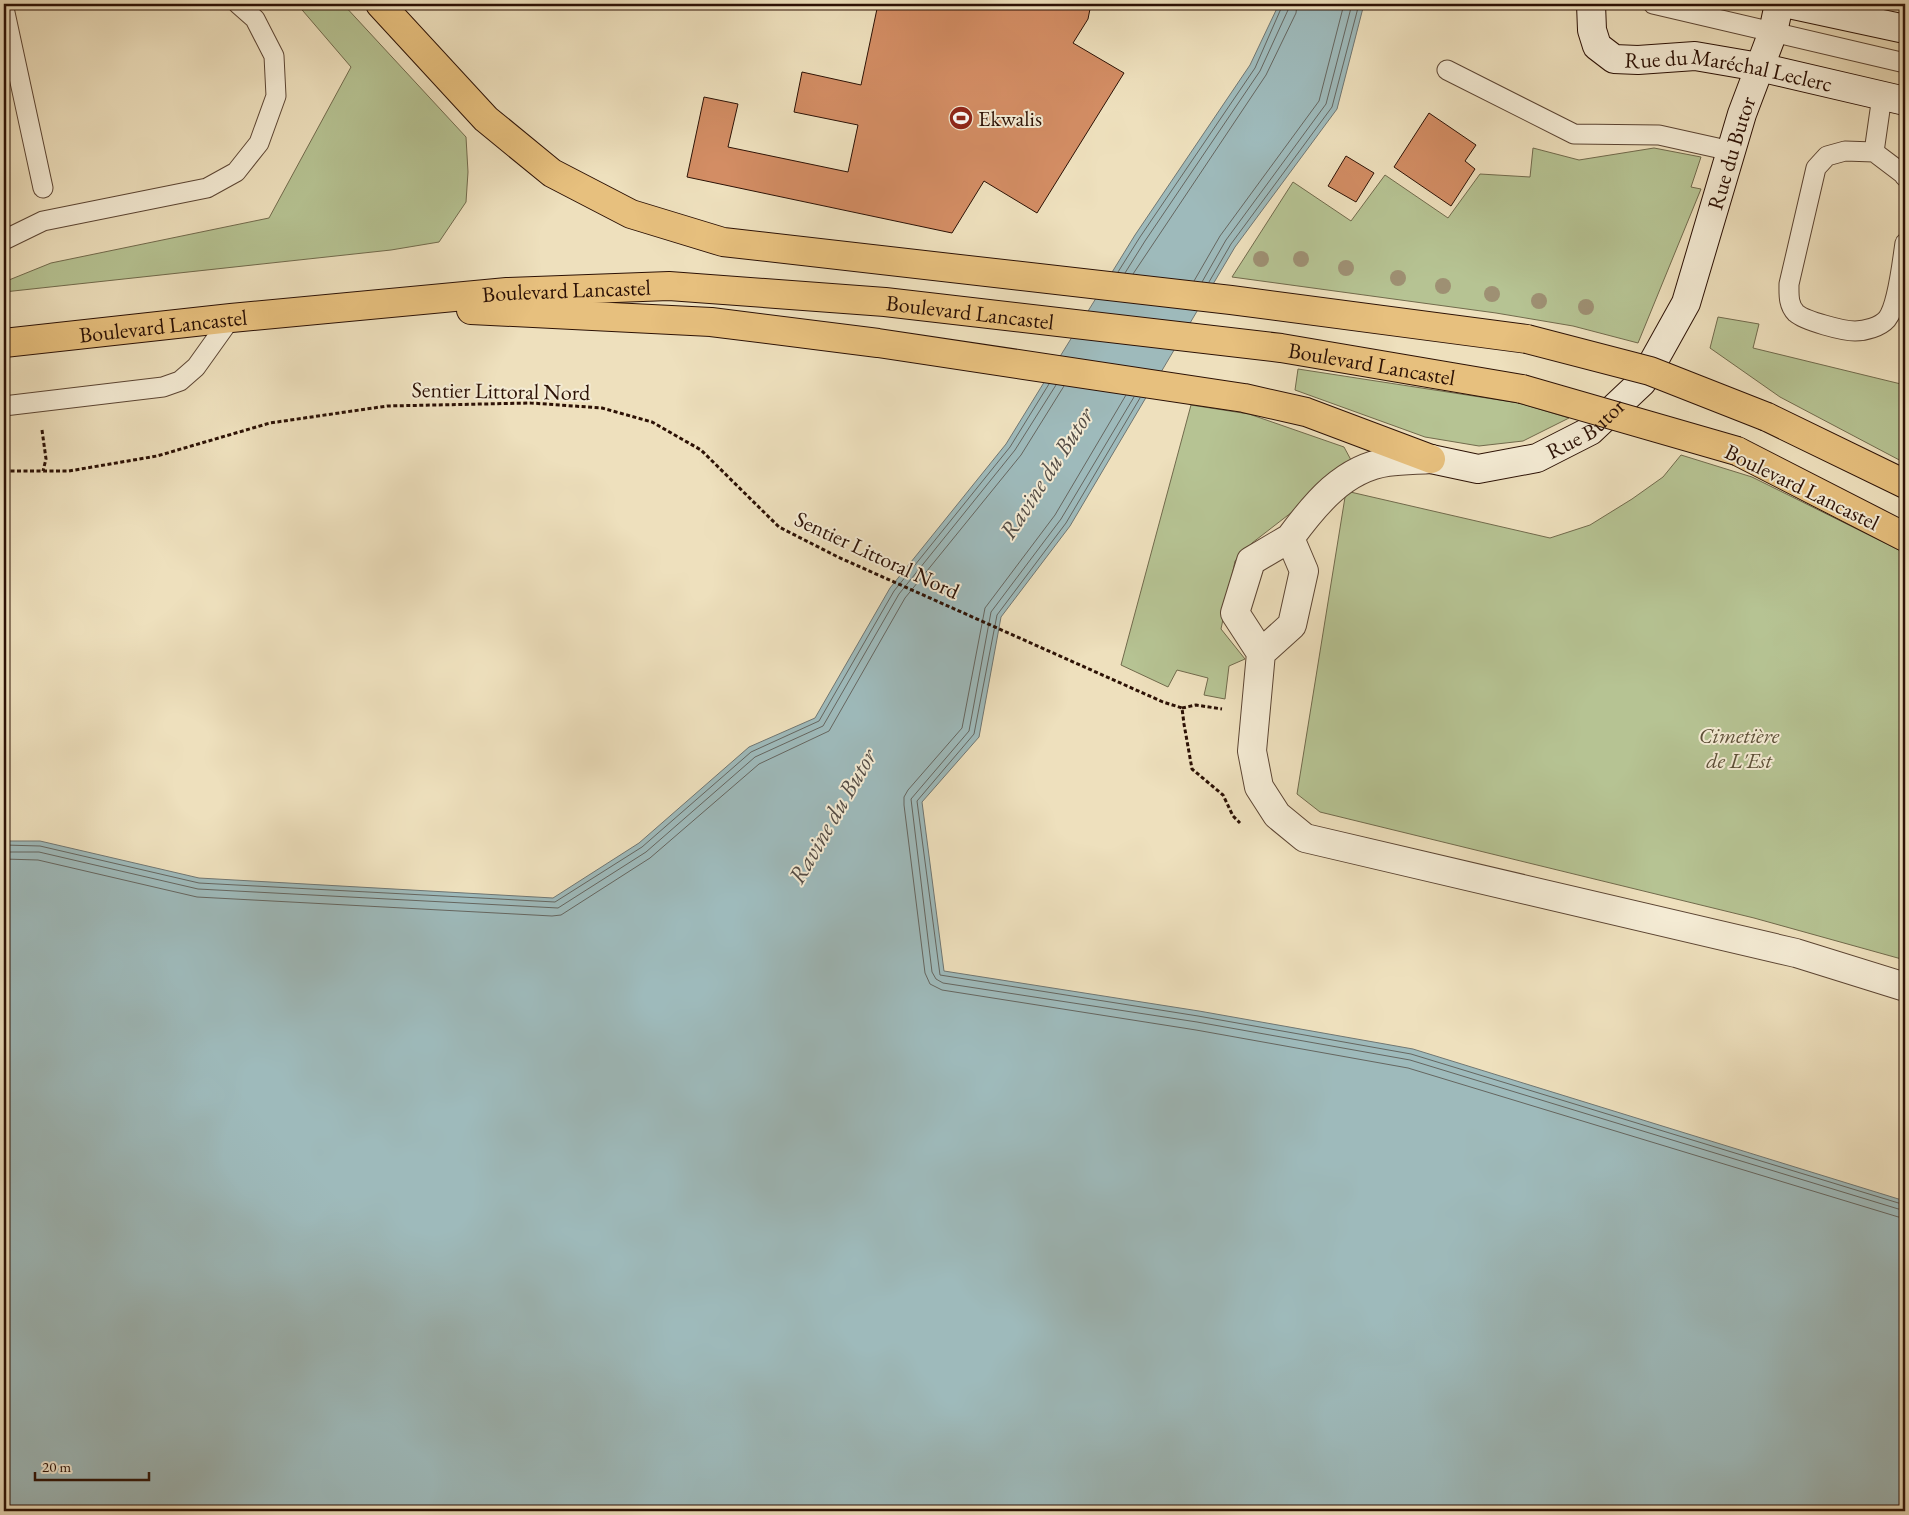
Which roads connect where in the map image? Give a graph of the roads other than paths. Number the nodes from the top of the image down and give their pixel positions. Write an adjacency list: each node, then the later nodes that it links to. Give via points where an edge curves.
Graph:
1 (238, 4): 18 (lane, via 254,19 274,56 276,96 259,143 236,172 207,188 43,221)
2 (380, 4): 26 (main road, Boulevard Lancastel, bridge, via 486,119 552,173 631,214 723,242 1231,300 1528,339 1650,371 1767,417)
3 (1591, 4): 11 (street, Rue du Maréchal Leclerc, via 1592,30 1597,46 1614,59 1695,56)
4 (1653, 4): 9 (lane, Rue du Maréchal Leclerc)
5 (1779, 4): 9 (street, Rue du Butor)
6 (1789, 4): 8 (street)
7 (4, 8): 17 (lane)
8 (1905, 29)
9 (1773, 32): 10 (lane, Rue du Maréchal Leclerc); 11 (street, Rue du Butor)
10 (1905, 63)
11 (1759, 67): 13 (street, Rue du Maréchal Leclerc); 14 (street, Rue du Butor)
12 (1446, 70): 14 (lane, via 1574,134 1659,135)
13 (1894, 98): 15 (lane)
14 (1731, 151): 20 (street, Rue du Butor)
15 (1874, 152): 16 (lane); 19 (lane, via 1845,151 1827,156 1816,168 1788,300 1796,313 1813,322 1854,331 1871,329 1887,319 1894,303)
16 (1905, 177)
17 (43, 188)
18 (4, 240)
19 (1905, 243)
20 (1686, 303): 25 (street, Rue Butor, via 1642,382 1590,431 1537,458 1478,469)
21 (365, 305): 22 (main road, Boulevard Lancastel); 25 (main road, via 711,322 878,342 1244,398 1306,412); 27 (main road, Boulevard Lancastel, bridge, via 507,292 669,286 885,302 1281,348 1522,389 1737,451)
22 (231, 318): 23 (main road, Boulevard Lancastel); 24 (lane, via 196,367 180,380 162,387)
23 (4, 343)
24 (4, 406)
25 (1431, 458): 28 (street, Rue Butor, via 1386,462 1350,474 1315,504)
26 (1905, 484)
27 (1905, 537)
28 (1290, 538): 29 (street, via 1304,571 1292,625); 29 (street, via 1251,561 1235,613)
29 (1260, 654): 30 (street, via 1252,751 1259,787 1277,815 1305,838 1796,953)
30 (1905, 987)

